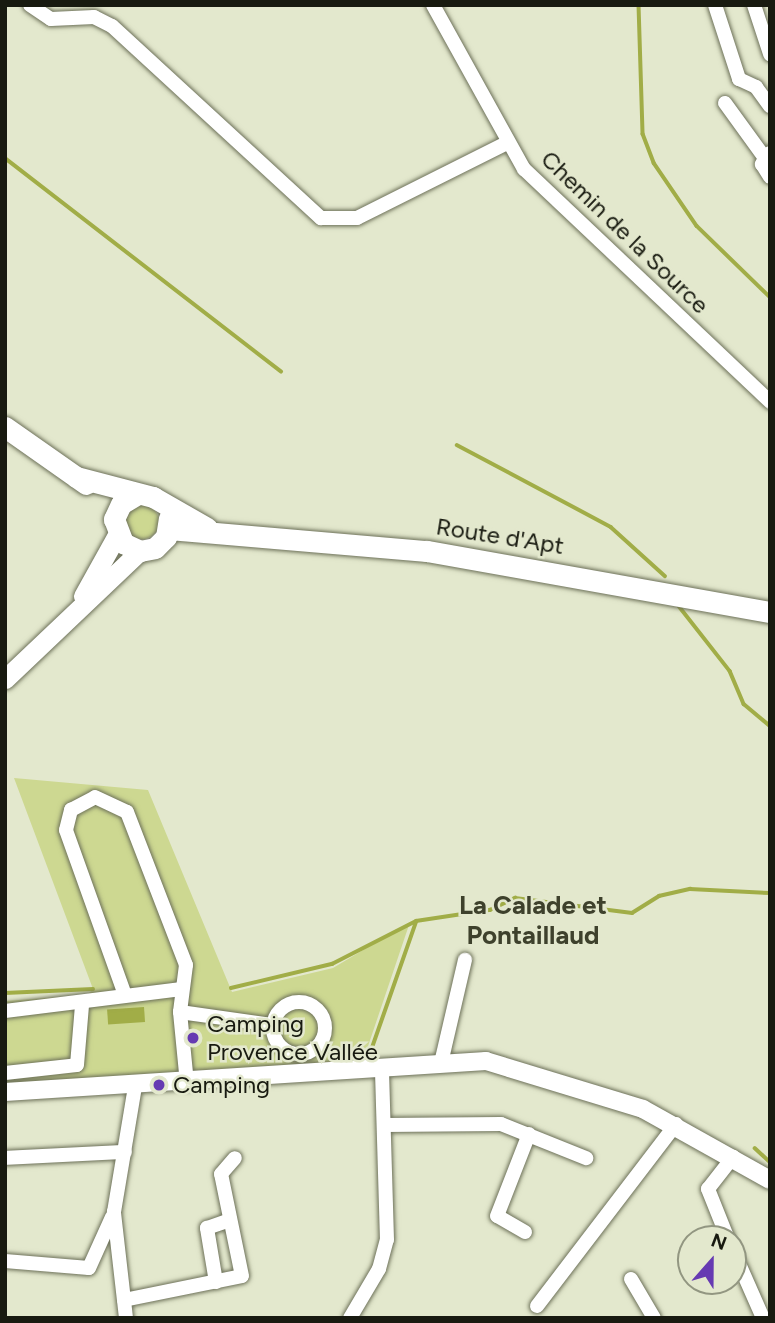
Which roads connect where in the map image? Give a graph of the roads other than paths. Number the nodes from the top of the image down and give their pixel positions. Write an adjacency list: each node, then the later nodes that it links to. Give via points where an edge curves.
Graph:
1 (30, 5): 8 (street, via 51,19 94,18 112,26 321,218 357,218)
2 (433, 5): 8 (street, Chemin de la Source, via 499,115)
3 (715, 5): 7 (street, via 739,79 756,87)
4 (754, 5): 5 (street)
5 (770, 54)
6 (725, 103): 9 (street)
7 (770, 106)
8 (505, 144): 11 (street, Chemin de la Source, via 579,226)
9 (768, 155): 10 (street, via 762,167)
10 (770, 177)
11 (770, 401)
12 (5, 427): 13 (main road)
13 (76, 477): 14 (main road); 16 (main road)
14 (136, 495): 15 (main road); 16 (main road)
15 (160, 501): 17 (main road); 18 (main road, Route d'Apt)
16 (116, 511): 19 (main road)
17 (169, 529): 18 (main road, Route d'Apt); 20 (main road, via 162,543)
18 (218, 533): 21 (main road, Route d'Apt, via 439,553)
19 (117, 536): 20 (main road); 22 (main road)
20 (140, 551): 22 (main road)
21 (770, 612)
22 (63, 626): 23 (main road)
23 (5, 678)
24 (465, 960): 31 (street)
25 (182, 989): 26 (street); 26 (street, via 186,965 129,817 111,800 95,797 71,810 66,830); 29 (street)
26 (125, 995): 27 (street)
27 (82, 1005): 28 (street); 33 (street, via 77,1065)
28 (5, 1011)
29 (180, 1012): 30 (street); 34 (street)
30 (273, 1025)
31 (441, 1063): 32 (street); 37 (street, via 514,1067)
32 (382, 1071): 34 (street); 38 (street)
33 (5, 1073)
34 (187, 1084): 35 (street)
35 (135, 1087): 36 (street); 40 (street)
36 (5, 1092)
37 (676, 1124): 43 (street); 55 (street)
38 (384, 1125): 39 (street, via 501,1124); 57 (street, via 387,1240 379,1269)
39 (529, 1134): 42 (street); 49 (street, via 497,1216)
40 (125, 1152): 44 (street); 46 (street)
41 (234, 1157): 47 (street, via 221,1171)
42 (586, 1157)
43 (733, 1157): 45 (street); 48 (street, via 708,1189)
44 (5, 1158)
45 (770, 1180)
46 (114, 1212): 50 (street, via 89,1268); 54 (street)
47 (230, 1220): 52 (street, via 206,1228); 52 (street, via 243,1274)
48 (722, 1225)
49 (525, 1232)
50 (5, 1261)
51 (631, 1279): 58 (street)
52 (216, 1282): 54 (street)
53 (747, 1282): 59 (street)
54 (124, 1300): 56 (street)
55 (537, 1306)
56 (126, 1318)
57 (350, 1318)
58 (654, 1318)
59 (763, 1318)

